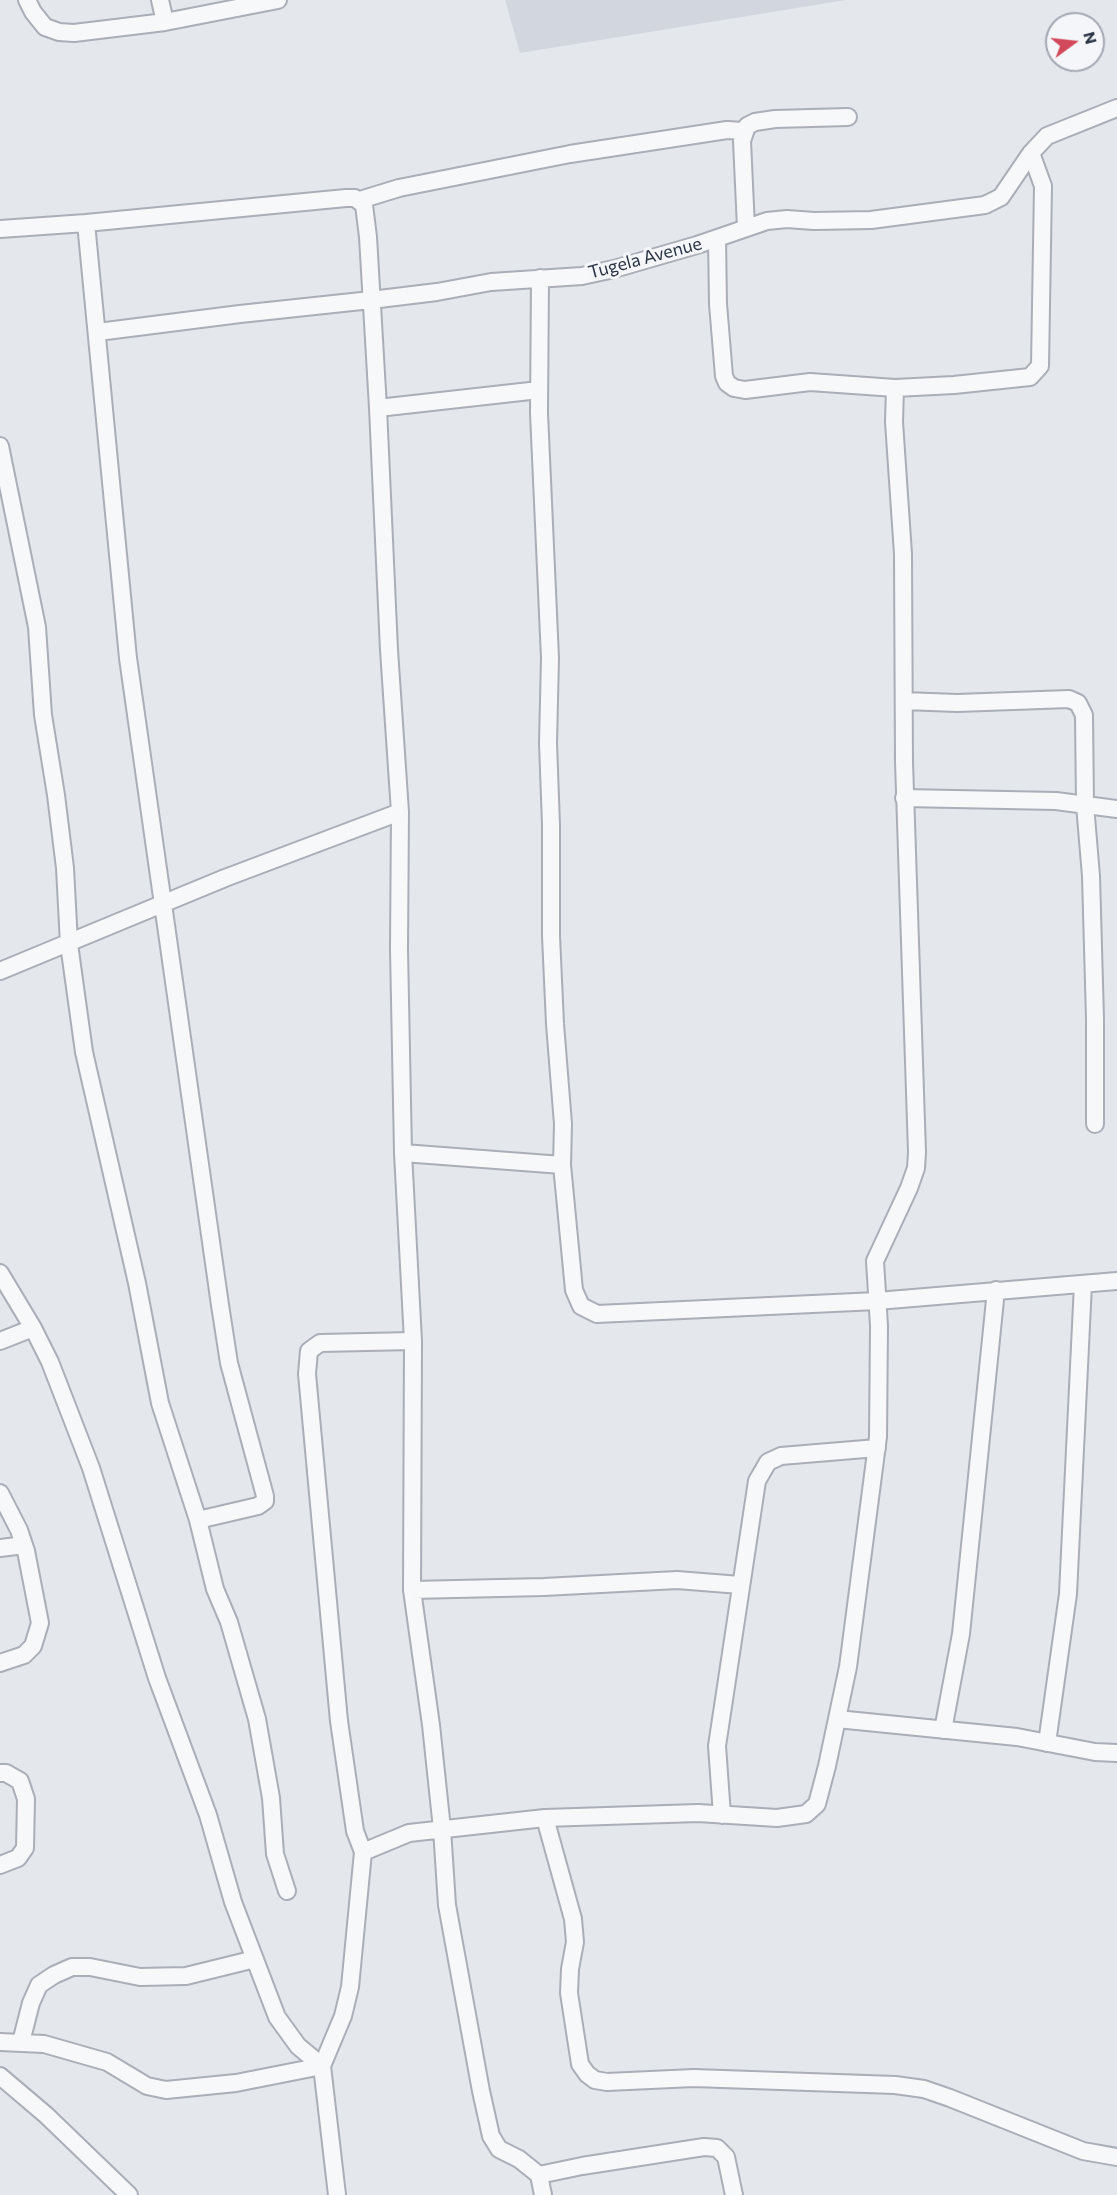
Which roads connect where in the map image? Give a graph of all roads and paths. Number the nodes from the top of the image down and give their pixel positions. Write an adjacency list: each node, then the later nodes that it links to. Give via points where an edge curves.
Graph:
1 (27, 0): 4 (street, via 45,27 59,32)
2 (160, 0): 4 (street)
3 (278, 0): 4 (street)
4 (165, 22)
5 (1117, 108): 8 (street, Tugela Avenue, via 1047,136)
6 (848, 117): 7 (street, via 775,118 755,122)
7 (744, 131): 9 (street, via 727,130 570,154 399,188); 11 (street)
8 (1031, 153): 11 (street, Tugela Avenue, via 1001,197 985,206 871,220 777,220); 17 (street, via 1043,186 1040,366 1030,377)
9 (360, 200): 10 (street, via 346,198); 15 (street, via 367,212)
10 (86, 223): 12 (street); 16 (street)
11 (746, 228): 13 (street, Tugela Avenue)
12 (0, 229)
13 (717, 238): 14 (street, Tugela Avenue, via 614,269 582,276); 17 (street, via 718,304 727,383 745,390 810,382)
14 (540, 278): 15 (street, Tugela Avenue); 18 (street)
15 (370, 300): 16 (street, Tugela Avenue); 19 (street)
16 (98, 332): 26 (street, via 128,657)
17 (895, 388): 21 (street, via 903,554)
18 (539, 390): 19 (street); 31 (street, via 550,658 551,936)
19 (378, 408): 25 (street)
20 (0, 446): 27 (street, via 37,627)
21 (904, 701): 22 (street); 23 (street, via 1069,699 1078,703 1084,715)
22 (904, 798): 23 (street); 36 (street, via 917,1152 909,1188 875,1261)
23 (1085, 805): 24 (street); 29 (street, via 1091,876)
24 (1117, 808)
25 (400, 812): 26 (street); 30 (street)
26 (163, 905): 27 (street); 42 (street, via 230,1363 265,1496 258,1506)
27 (69, 944): 28 (street); 42 (street, via 84,1052 160,1403)
28 (0, 971)
29 (1095, 1124)
30 (403, 1153): 31 (street); 39 (street)
31 (562, 1165): 36 (street, via 574,1290 581,1306 597,1314)
32 (0, 1273): 37 (street)
33 (1117, 1281): 34 (street)
34 (1083, 1284): 35 (street); 50 (street, via 1068,1594)
35 (996, 1290): 36 (street); 49 (street, via 961,1634)
36 (877, 1301): 40 (street)
37 (33, 1328): 38 (street); 59 (street, via 91,1468 157,1678 208,1815 233,1902)
38 (0, 1341)
39 (413, 1341): 46 (street); 56 (street, via 320,1343 309,1352 308,1385 339,1721 356,1831)
40 (877, 1448): 45 (street, via 782,1456 768,1462 757,1481); 48 (street, via 848,1667)
41 (0, 1493): 43 (street)
42 (198, 1520): 58 (street, via 215,1589 229,1622 257,1719 271,1798 275,1854)
43 (24, 1545): 44 (street); 47 (street, via 40,1623 33,1646 24,1655)
44 (0, 1548)
45 (740, 1585): 46 (street, via 677,1581); 53 (street, via 717,1746)
46 (412, 1590): 55 (street)
47 (0, 1663)
48 (837, 1719): 49 (street); 53 (street, via 817,1804 806,1814 777,1818)
49 (943, 1730): 50 (street)
50 (1047, 1743): 51 (street)
51 (1117, 1753)
52 (0, 1773): 57 (street, via 20,1781 26,1799 25,1848 18,1858)
53 (722, 1815): 54 (street)
54 (545, 1818): 55 (street); 64 (street, via 574,1926 569,1993 580,2064 595,2080 694,2078 924,2089 1083,2151)
55 (442, 1829): 56 (street, via 409,1833); 65 (street, via 447,1905 490,2136 500,2149)
56 (363, 1852): 62 (street, via 350,1988)
57 (0, 1865)
58 (287, 1891)
59 (255, 1959): 61 (street, via 186,1976 140,1977 72,1967 39,1985); 62 (street, via 276,2017 298,2046)
60 (0, 2042): 61 (street)
61 (21, 2042): 62 (street, via 44,2044 107,2062 147,2086 166,2090 236,2083)
62 (322, 2066): 67 (street)
63 (0, 2076): 66 (street)
64 (1117, 2157)
65 (539, 2175): 68 (street); 69 (street, via 717,2148 726,2157)
66 (129, 2195)
67 (337, 2195)
68 (543, 2195)
69 (734, 2195)

